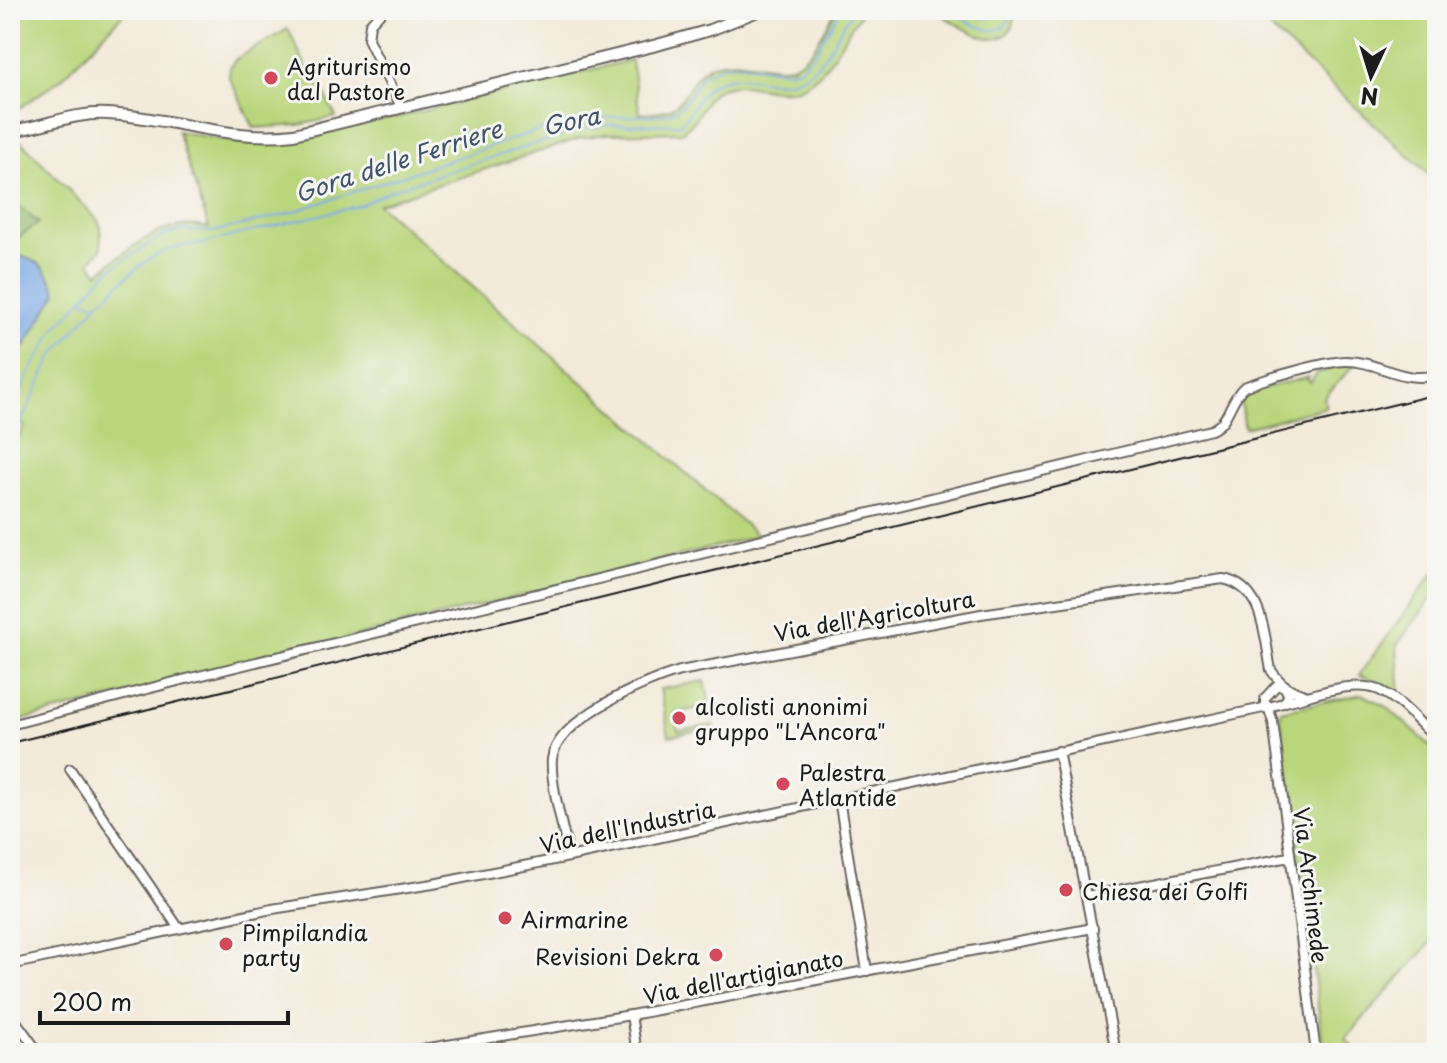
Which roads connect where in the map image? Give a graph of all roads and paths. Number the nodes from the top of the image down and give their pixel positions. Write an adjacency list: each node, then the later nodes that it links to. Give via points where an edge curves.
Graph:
1 (383, 10): 3 (street, via 370,24 368,39)
2 (760, 10): 3 (street, via 657,45)
3 (401, 107): 4 (street, via 281,136 105,113)
4 (10, 131)
5 (1437, 375): 14 (street, via 1406,377 1348,361 1317,367 1244,387 1222,423 1211,430)
6 (1271, 670): 7 (street, Via dell'Agricoltura); 8 (street, Via dell'Agricoltura); 19 (street, Via dell'Agricoltura, via 1252,595 1237,583 1216,579 971,616 680,671 609,703 557,743 552,769)
7 (1284, 686): 8 (street); 9 (street); 10 (street, via 1289,694)
8 (1267, 694): 11 (street); 12 (street, Via dell'Industria)
9 (1308, 696): 10 (street); 15 (street, via 1358,686 1380,691)
10 (1282, 704): 11 (street); 13 (street, Via Archimede)
11 (1268, 707): 12 (street, Via dell'Industria); 13 (street, Via Archimede)
12 (1249, 709): 16 (street, Via dell'Industria)
13 (1273, 722): 20 (street, Via Archimede)
14 (10, 725)
15 (1437, 740)
16 (1058, 751): 18 (street, Via dell'Industria); 21 (street)
17 (70, 769): 22 (street)
18 (839, 799): 19 (street, Via dell'Industria); 25 (street)
19 (569, 857): 22 (street, Via dell'Industria)
20 (1289, 857): 21 (street); 32 (street, Via Archimede)
21 (1087, 896): 23 (street)
22 (178, 927): 24 (street, Via dell'Industria)
23 (1093, 928): 25 (street, Via dell'artigianato); 31 (street)
24 (10, 965)
25 (867, 971): 27 (street, Via dell'artigianato)
26 (10, 1013): 28 (street)
27 (631, 1015): 29 (street, Via dell'artigianato); 30 (street)
28 (39, 1053)
29 (398, 1053)
30 (637, 1053)
31 (1116, 1053)
32 (1316, 1053)

